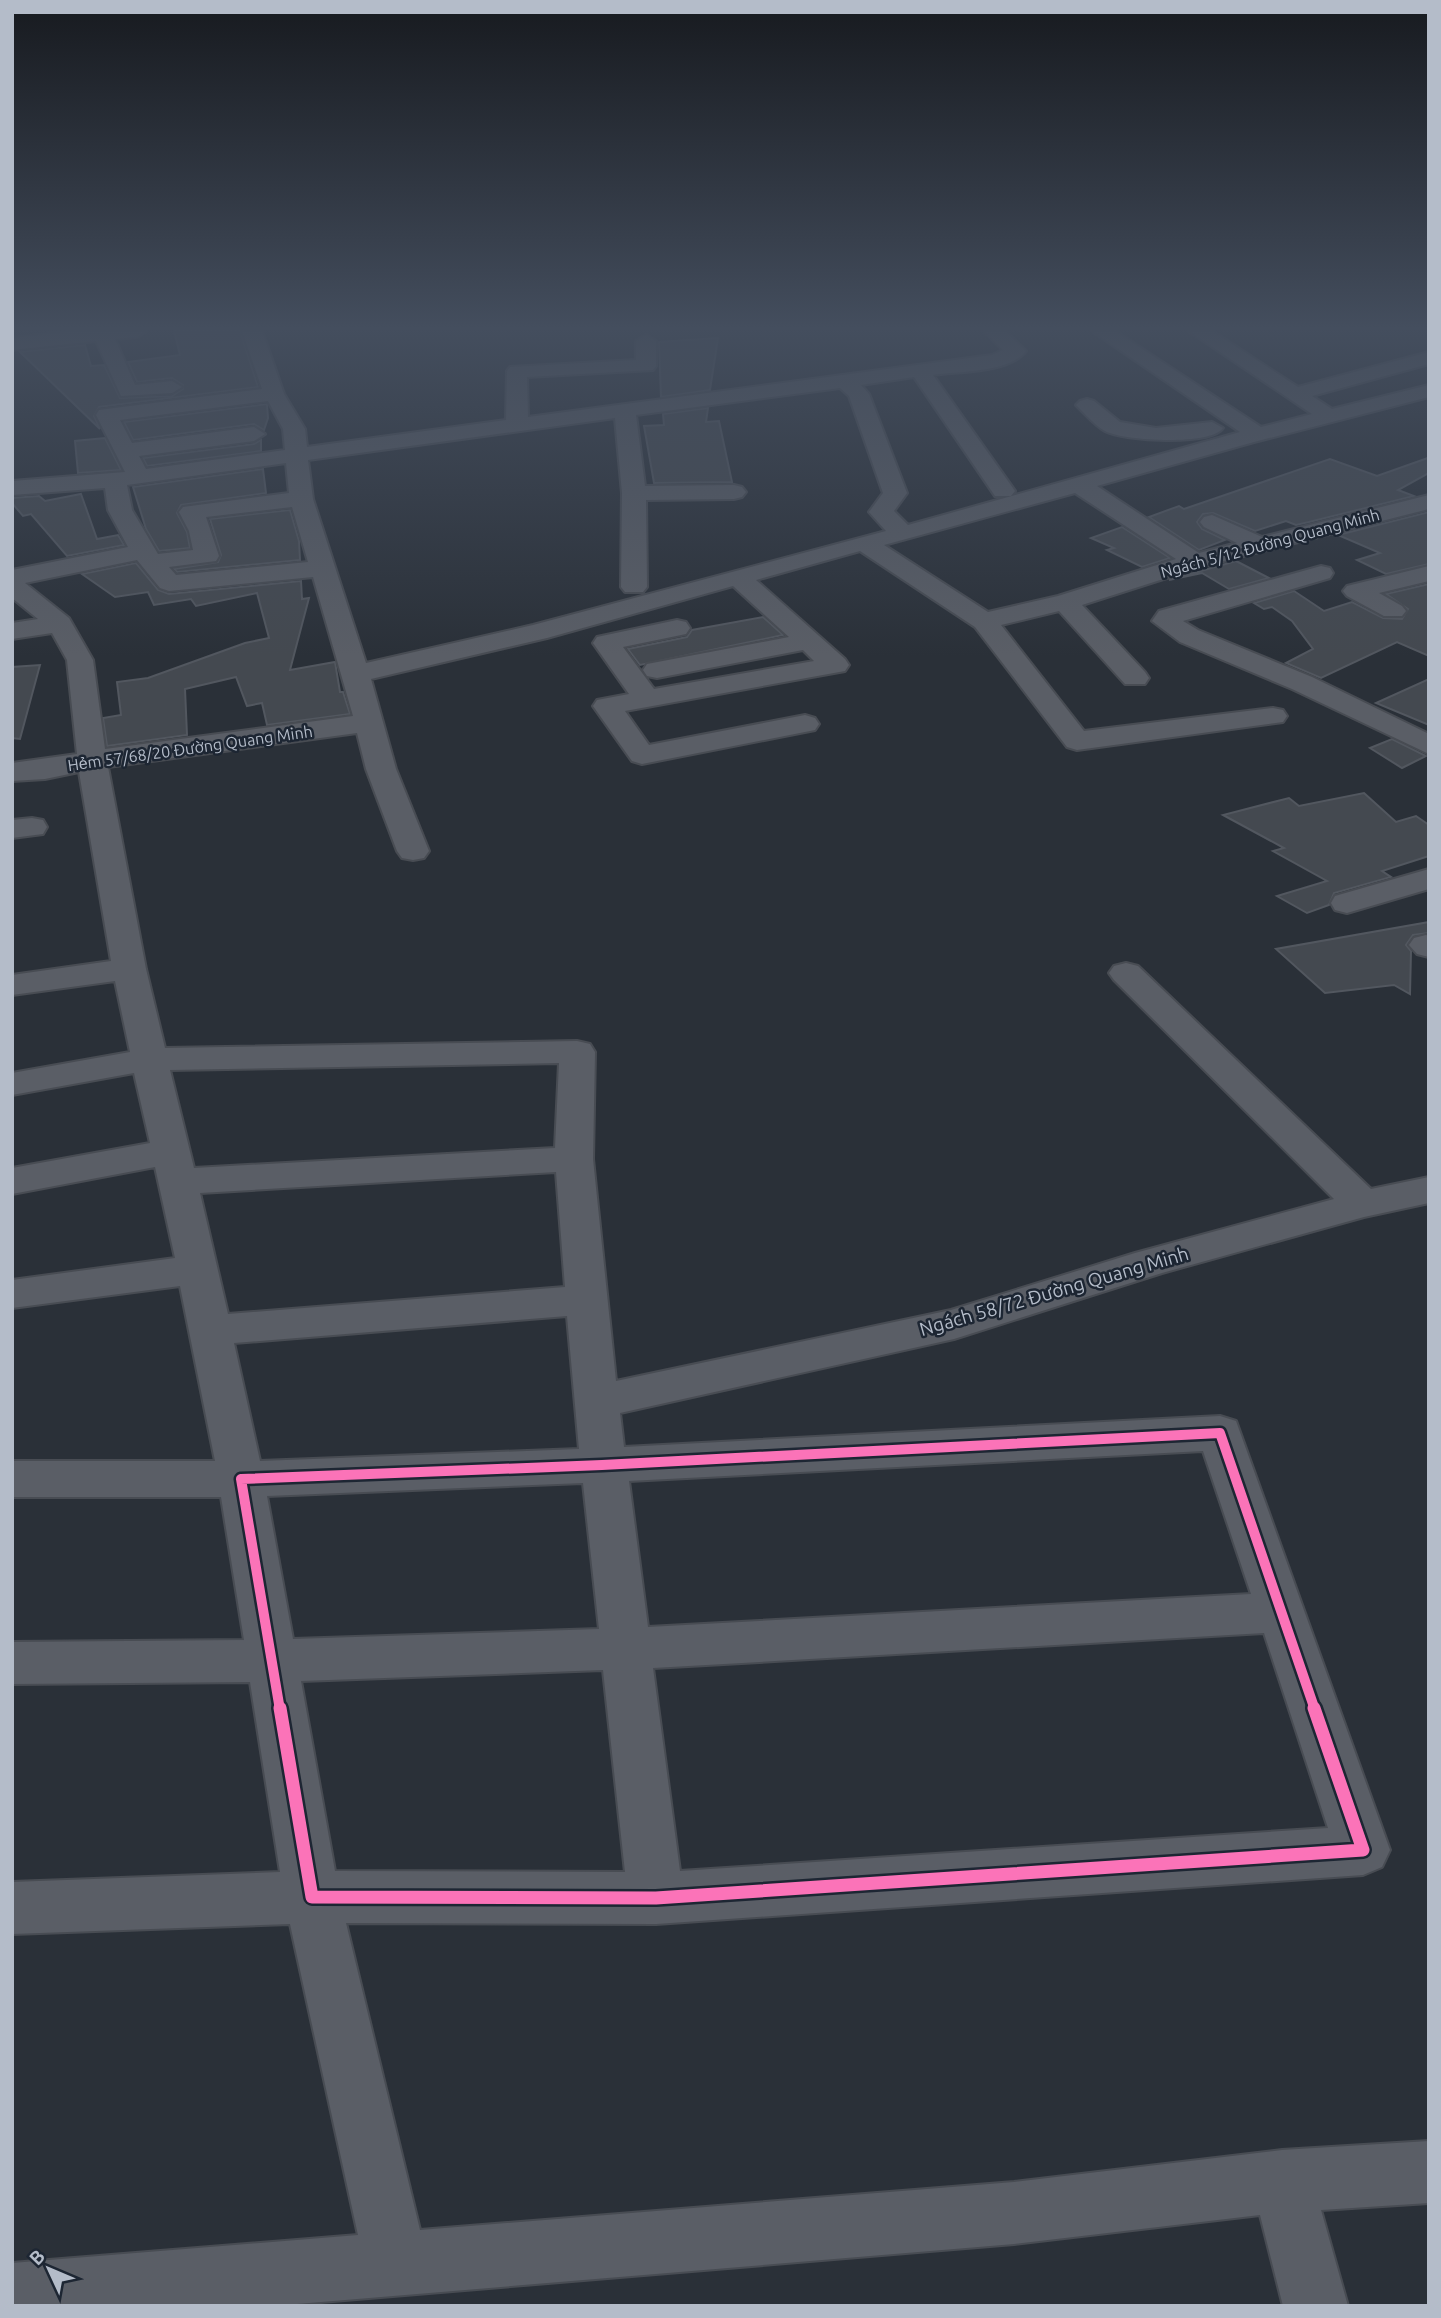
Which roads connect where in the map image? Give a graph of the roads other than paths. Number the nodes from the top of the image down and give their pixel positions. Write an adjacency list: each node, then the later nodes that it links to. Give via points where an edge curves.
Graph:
1 (119, 439): 9 (street)
2 (212, 439): 9 (street)
3 (296, 439): 10 (street)
4 (418, 439): 10 (street)
5 (628, 439): 17 (street)
6 (875, 439): 21 (street, via 895,493 881,512)
7 (967, 439): 15 (street)
8 (1220, 439): 13 (street)
9 (124, 450): 11 (street)
10 (298, 455): 11 (street); 18 (street, via 295,463)
11 (138, 476): 12 (street)
12 (115, 480): 14 (street); 24 (street, via 120,510)
13 (1080, 486): 21 (street); 25 (street)
14 (13, 487)
15 (1003, 491)
16 (734, 492): 17 (street)
17 (634, 494): 32 (street)
18 (301, 499): 24 (street, via 191,512 206,555); 26 (street)
19 (1429, 502): 23 (street, Ngách 5/12 Đường Quang Minh)
20 (1212, 522): 23 (street)
21 (903, 534): 22 (street)
22 (864, 543): 30 (street); 36 (street)
23 (1260, 544): 25 (street, Ngách 5/12 Đường Quang Minh); 27 (street)
24 (148, 556): 26 (street, via 169,583); 29 (street)
25 (1195, 561): 34 (street, Ngách 5/12 Đường Quang Minh)
26 (325, 568): 42 (street)
27 (1321, 573): 33 (street); 50 (street, via 1165,621)
28 (1429, 573): 33 (street)
29 (12, 578)
30 (739, 578): 40 (street); 42 (street, via 538,632)
31 (12, 585): 37 (street)
32 (634, 587)
33 (1356, 590): 35 (street)
34 (1065, 602): 36 (street, Ngách 5/12 Đường Quang Minh); 44 (street)
35 (1393, 611)
36 (985, 621): 47 (street, via 1077,741)
37 (60, 624): 39 (street); 51 (street, via 80,660)
38 (677, 628): 43 (street, via 607,642)
39 (12, 631)
40 (809, 641): 41 (street); 45 (street, via 835,665)
41 (693, 663): 43 (street); 45 (street)
42 (356, 674): 48 (street)
43 (629, 676): 46 (street)
44 (1135, 678)
45 (712, 687): 46 (street)
46 (647, 699): 49 (street, via 607,706 642,755)
47 (1273, 716)
48 (368, 723): 51 (street, Hẻm 57/68/20 Đường Quang Minh); 53 (street)
49 (805, 724)
50 (1429, 745)
51 (92, 760): 52 (street, Hẻm 57/68/20 Đường Quang Minh); 56 (street)
52 (12, 772)
53 (413, 851)
54 (1429, 879): 55 (street)
55 (1347, 903)
56 (129, 969): 58 (street); 59 (street)
57 (1126, 973): 65 (street)
58 (12, 985)
59 (149, 1059): 60 (street); 61 (street, via 578,1052); 62 (street)
60 (12, 1084)
61 (574, 1159): 62 (street); 68 (street)
62 (174, 1167): 63 (street); 66 (street)
63 (12, 1181)
64 (1429, 1190): 65 (street, Ngách 58/72 Đường Quang Minh)
65 (1363, 1204): 70 (street, Ngách 58/72 Đường Quang Minh, via 1149,1263 954,1324)
66 (198, 1269): 67 (street); 69 (street)
67 (12, 1294)
68 (586, 1300): 69 (street); 70 (street)
69 (210, 1330): 73 (street)
70 (596, 1402): 71 (street)
71 (601, 1465): 73 (street); 74 (street, via 1220,1433); 75 (street)
72 (12, 1479): 73 (street)
73 (241, 1479): 76 (street)
74 (1281, 1612): 75 (street); 79 (street, via 1363,1850)
75 (625, 1649): 76 (street); 79 (street)
76 (272, 1661): 77 (street); 78 (street)
77 (12, 1663)
78 (312, 1897): 79 (street); 80 (street); 83 (street)
79 (656, 1898)
80 (12, 1908)
81 (1429, 2172): 82 (street)
82 (1282, 2181): 83 (street, via 1014,2213); 85 (street)
83 (396, 2264): 84 (street)
84 (12, 2295)
85 (1316, 2306)

